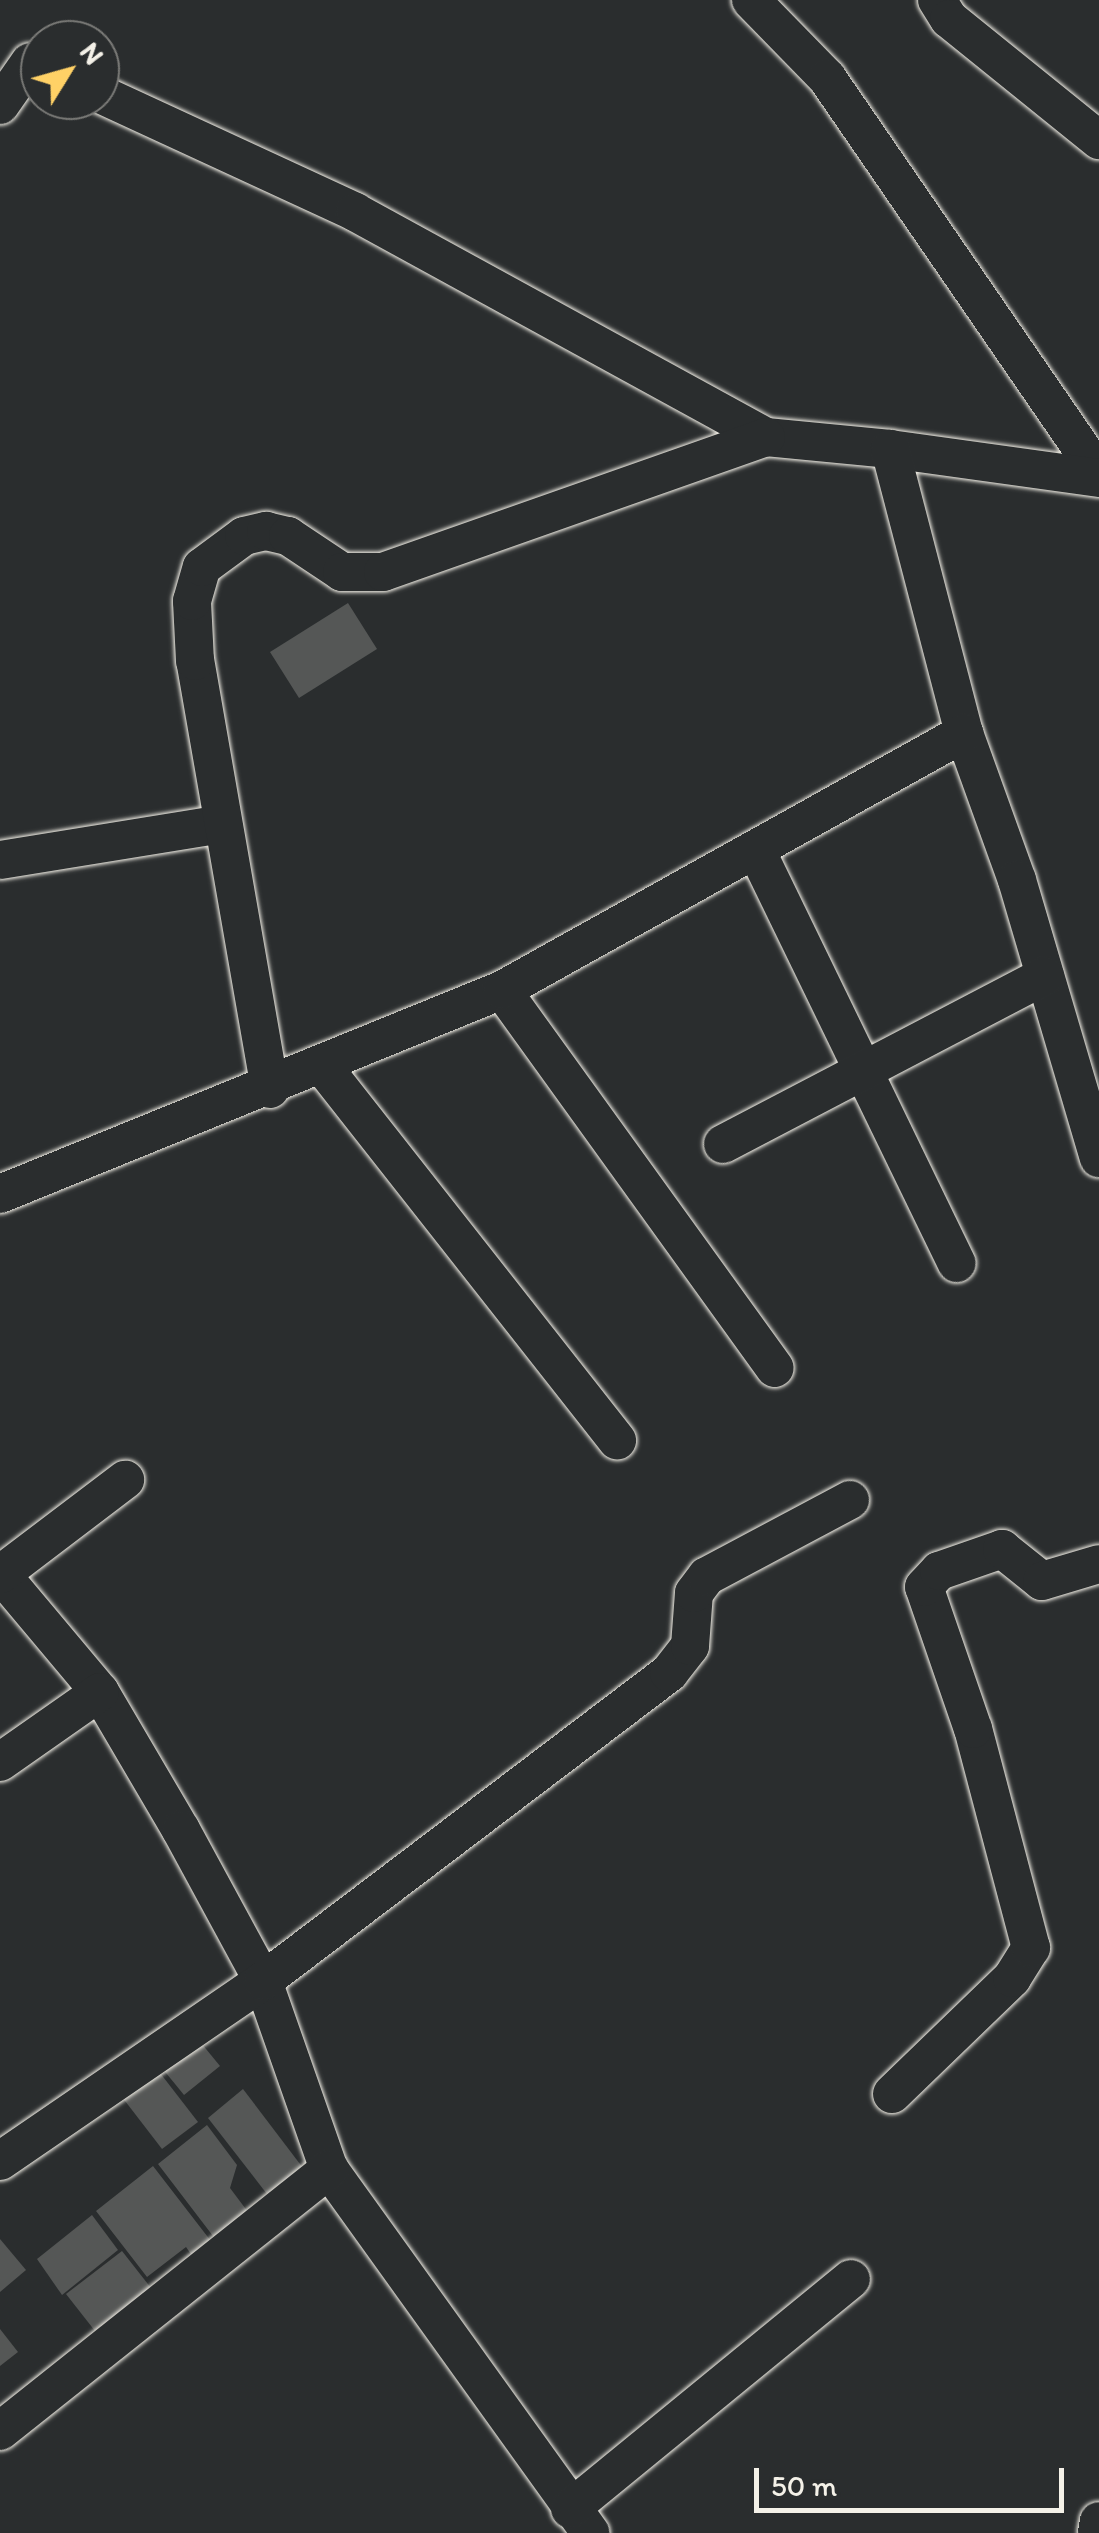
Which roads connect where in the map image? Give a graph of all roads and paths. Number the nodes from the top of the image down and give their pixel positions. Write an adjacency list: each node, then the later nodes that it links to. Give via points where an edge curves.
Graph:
1 (751, 0): 9 (street, via 827,78)
2 (938, 0): 6 (street, via 949,19)
3 (20, 65): 5 (street)
4 (120, 103): 7 (street, via 355,212)
5 (0, 105)
6 (1099, 140)
7 (766, 437): 8 (street); 11 (street, via 383,572 342,572 288,536 266,531 214,555 192,601)
8 (890, 449): 9 (street); 10 (street)
9 (1099, 476)
10 (964, 732): 12 (street); 14 (street)
11 (222, 824): 13 (street); 18 (street)
12 (757, 852): 15 (street); 17 (street)
13 (0, 860)
14 (1045, 976): 17 (street); 20 (street)
15 (502, 990): 16 (street); 23 (street)
16 (324, 1068): 18 (street); 24 (street)
17 (864, 1070): 19 (street); 22 (street)
18 (270, 1089): 21 (street)
19 (723, 1144)
20 (1099, 1158)
21 (0, 1194)
22 (958, 1264)
23 (775, 1368)
24 (617, 1442)
25 (125, 1480): 28 (street)
26 (850, 1500): 31 (street, via 707,1576 694,1593 690,1646 668,1673)
27 (1099, 1564): 32 (street, via 1042,1581 1002,1549 938,1571 924,1586 986,1776 1030,1948 1012,1978)
28 (0, 1573): 29 (street)
29 (100, 1692): 30 (street); 31 (street)
30 (0, 1762)
31 (263, 1981): 33 (street); 34 (street)
32 (892, 2094)
33 (0, 2162)
34 (329, 2169): 36 (street); 38 (street)
35 (851, 2279): 38 (street)
36 (0, 2431)
37 (1099, 2520): 39 (street)
38 (580, 2521)
39 (1097, 2533)

